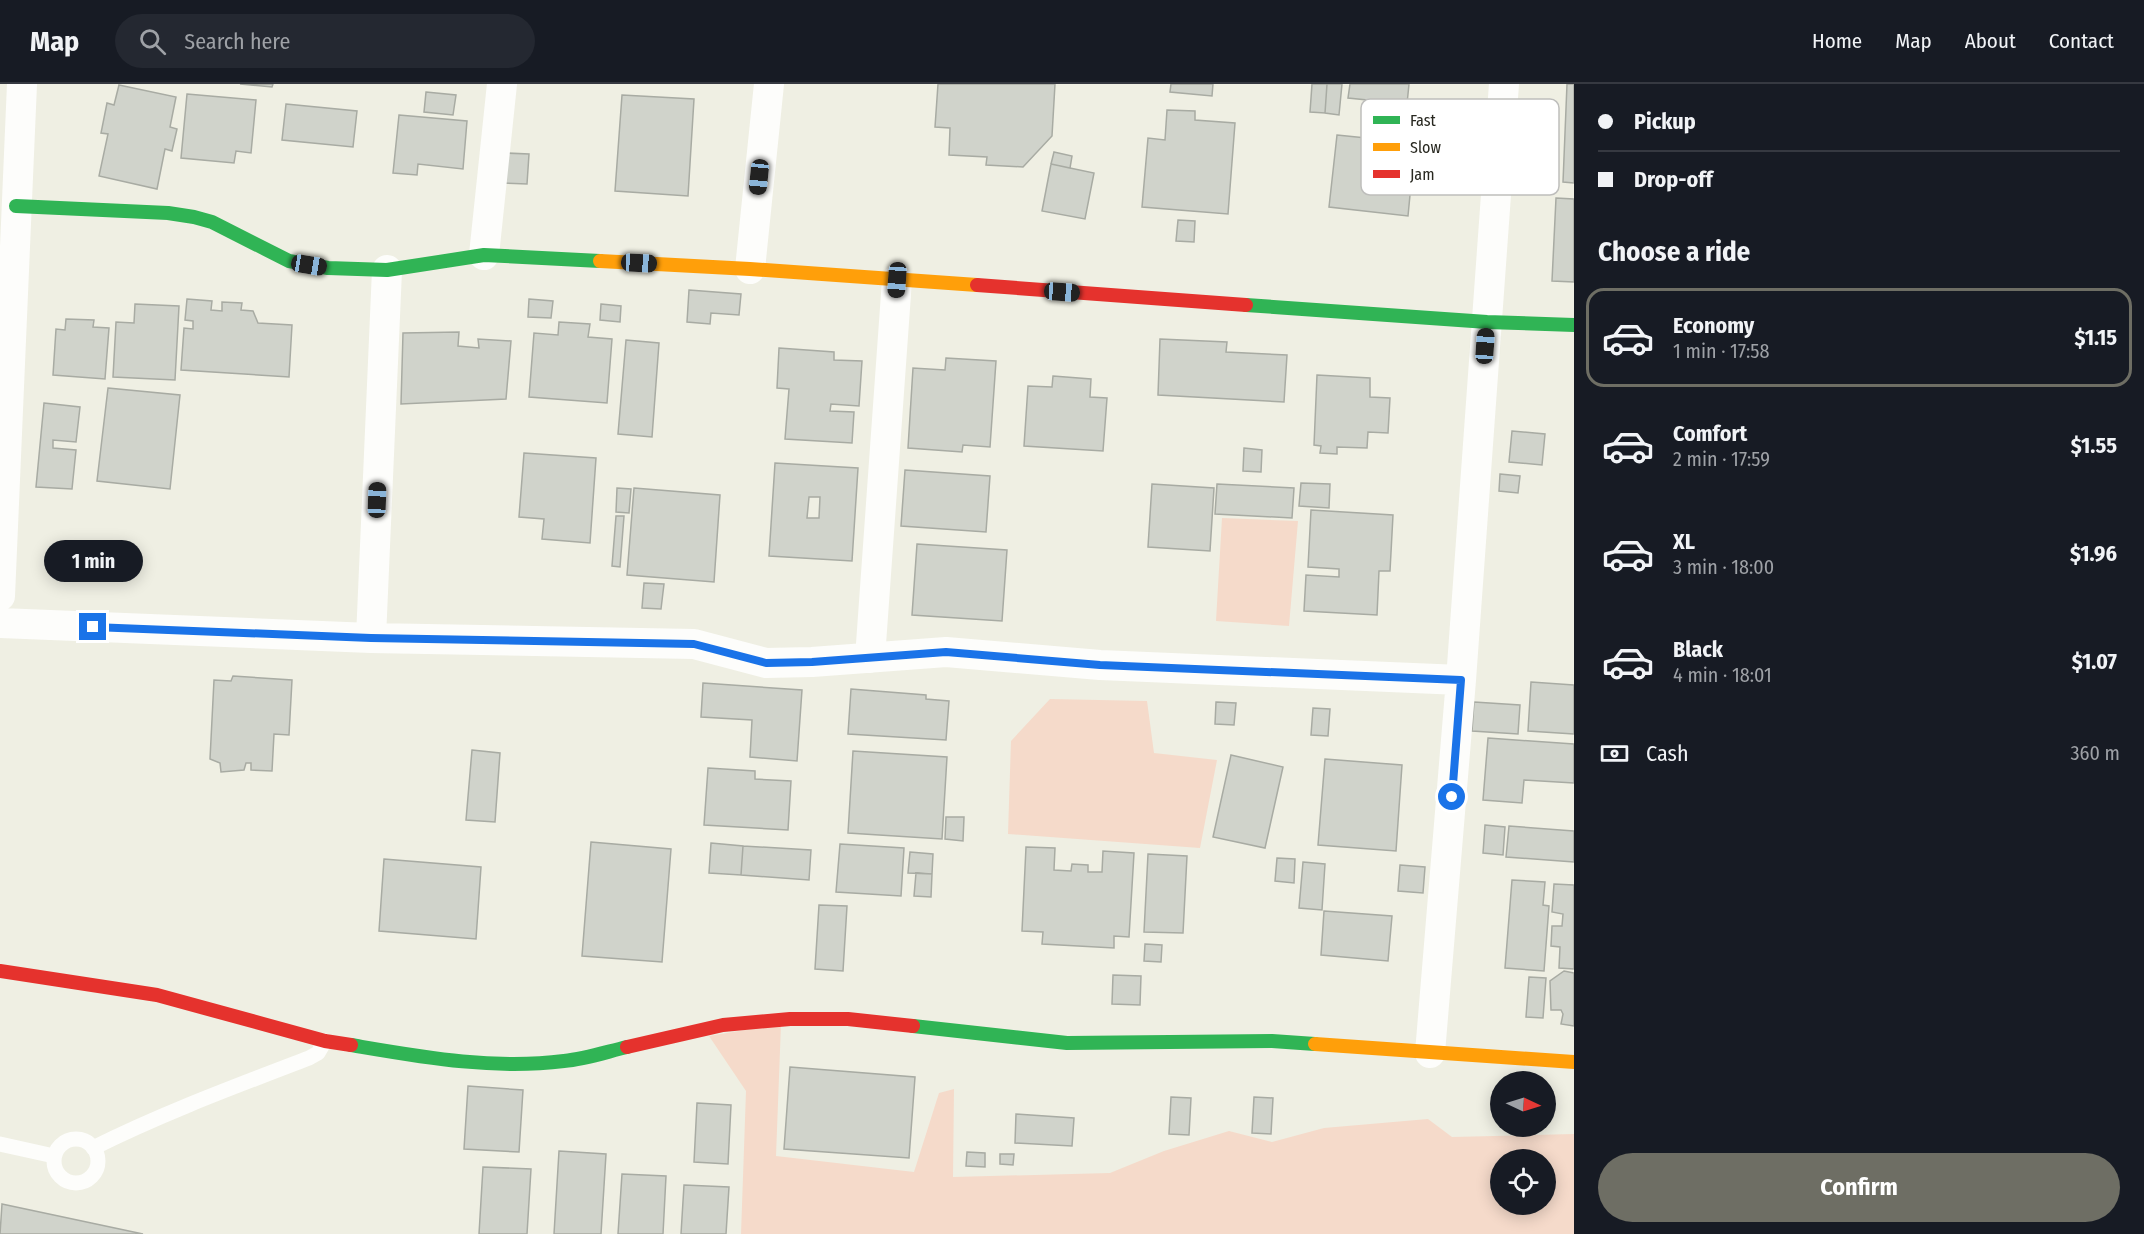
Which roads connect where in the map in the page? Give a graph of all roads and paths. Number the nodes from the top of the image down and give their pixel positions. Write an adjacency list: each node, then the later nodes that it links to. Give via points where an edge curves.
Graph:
1 (22, 84): 7 (street)
2 (502, 84): 8 (street)
3 (769, 84): 9 (street)
4 (1504, 84): 5 (street)
5 (1503, 99)
6 (1496, 195): 12 (street)
7 (16, 206): 10 (street, via 194,217 212,222 289,261 328,268); 14 (street)
8 (484, 255): 9 (street); 10 (street)
9 (750, 269): 11 (street)
10 (387, 270): 17 (street)
11 (897, 280): 12 (street); 18 (street)
12 (1487, 322): 13 (street); 19 (street)
13 (1574, 326)
14 (1, 556): 15 (street)
15 (0, 596)
16 (0, 623): 17 (street)
17 (371, 638): 18 (street, via 694,644 766,663)
18 (870, 658): 19 (street, via 946,652 1100,665)
19 (1461, 680): 22 (street)
20 (0, 971): 21 (street, via 156,995)
21 (325, 1041): 22 (street, via 440,1060 502,1065 565,1061 723,1025 790,1018 848,1019 1067,1043 1272,1041); 25 (lane, via 309,1059 181,1107)
22 (1430, 1053): 23 (street)
23 (1574, 1062)
24 (0, 1144): 26 (lane)
25 (93, 1148): 26 (lane, via 86,1142 67,1141); 26 (lane, via 97,1167 85,1182 66,1181 58,1175)
26 (54, 1156)

